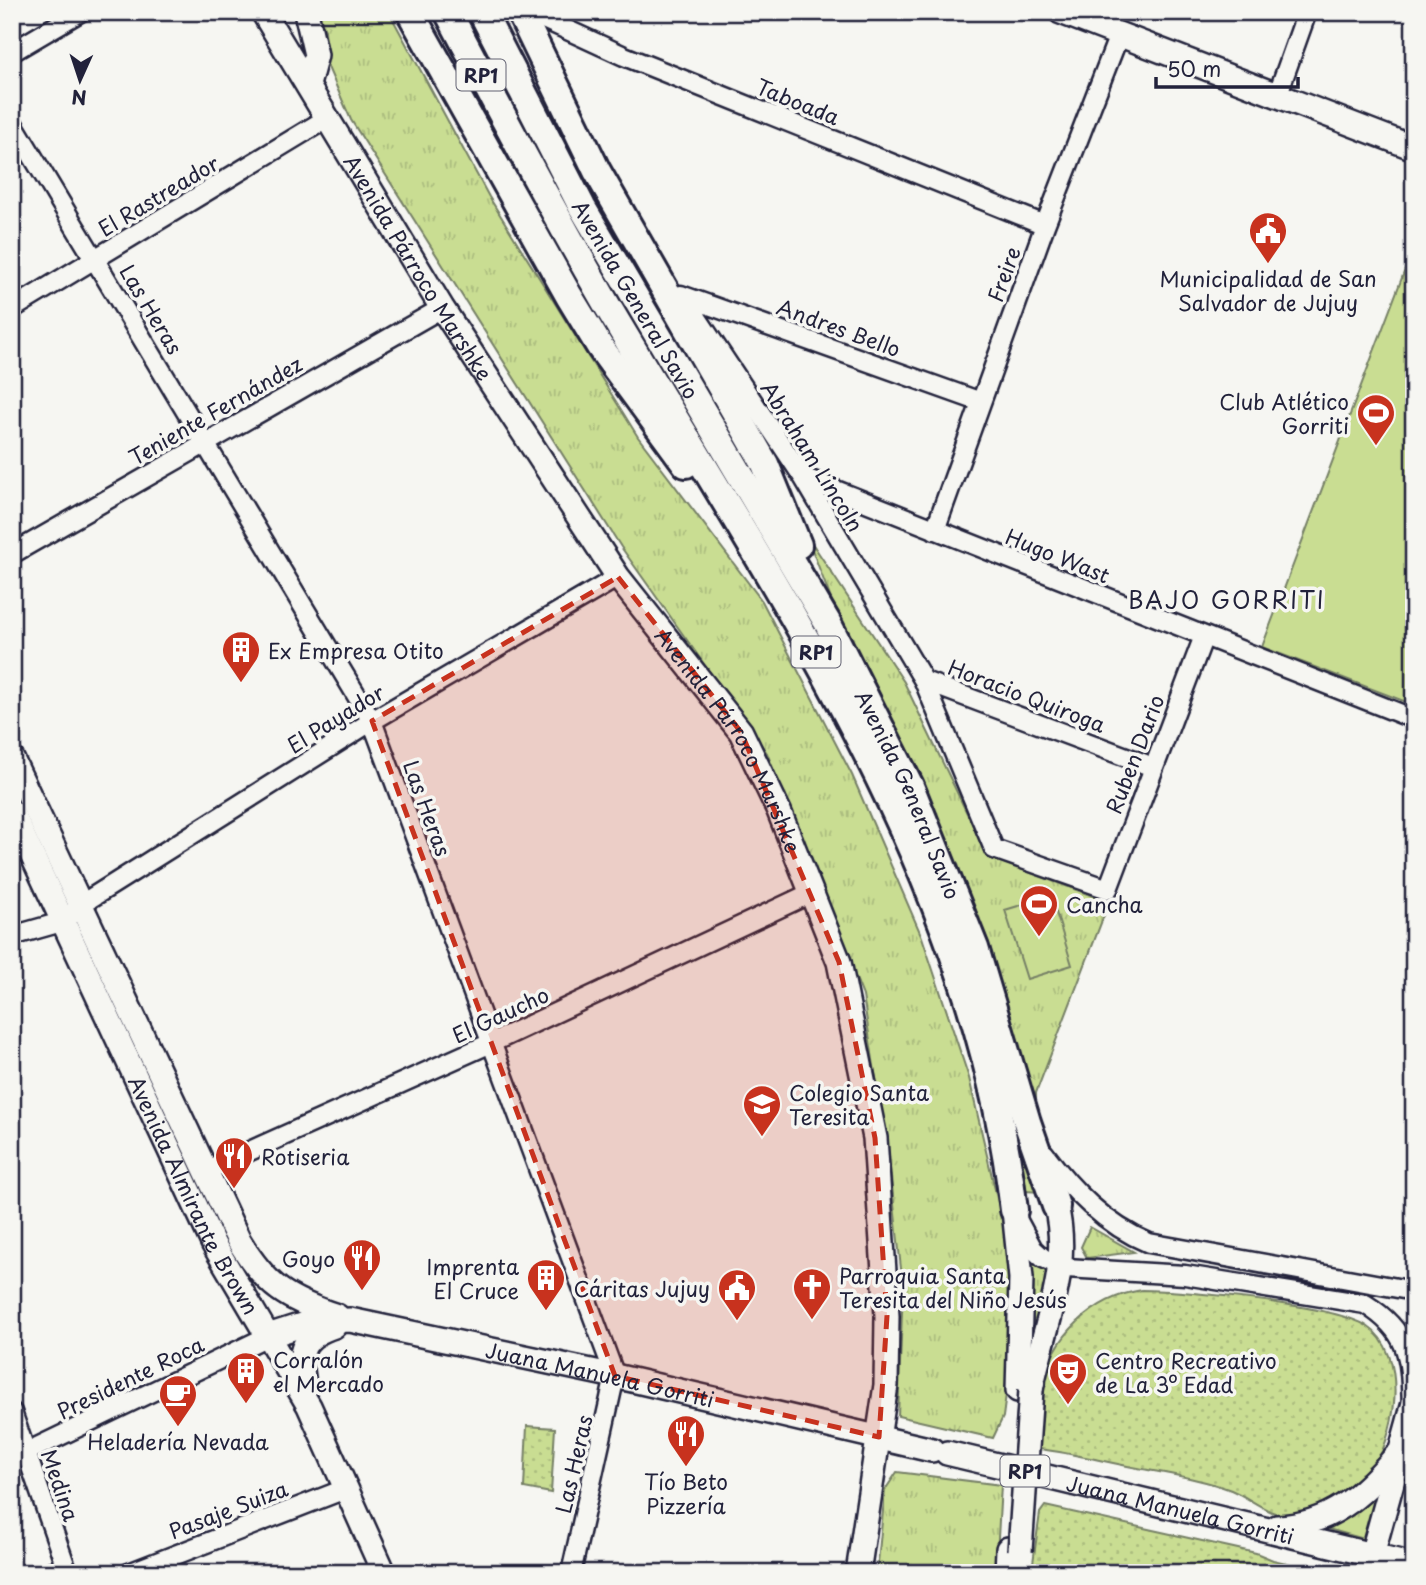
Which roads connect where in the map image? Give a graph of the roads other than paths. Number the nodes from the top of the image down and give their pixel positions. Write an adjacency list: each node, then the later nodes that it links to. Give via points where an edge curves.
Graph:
1 (80, 12): 11 (street)
2 (262, 12): 12 (main road, Avenida Párroco Marshke)
3 (306, 12): 12 (main road, via 316,55)
4 (410, 12): 28 (highway, via 600,347)
5 (448, 12): 28 (highway, Avenida General Savio / RP1, via 608,306)
6 (482, 12): 30 (highway, Avenida General Savio / RP1, via 632,295)
7 (1061, 12): 10 (main road)
8 (1307, 12): 13 (street)
9 (529, 16): 14 (highway); 18 (street, Taboada)
10 (1119, 35): 13 (main road); 18 (street, Freire)
11 (12, 52)
12 (308, 85): 15 (main road, Avenida Párroco Marshke)
13 (1277, 96): 17 (main road)
14 (563, 104): 20 (street, Abraham Lincoln, via 584,125); 30 (highway, via 633,236 765,464)
15 (326, 119): 19 (street, El Rastreador); 21 (main road, Avenida Párroco Marshke)
16 (12, 122): 19 (street, Las Heras)
17 (1414, 148)
18 (1045, 225): 23 (street, Freire)
19 (96, 259): 22 (street, El Rastreador); 24 (street, Las Heras)
20 (681, 295): 23 (street, Andres Bello); 25 (street, Abraham Lincoln)
21 (442, 308): 24 (street, Teniente Fernández); 29 (main road, Avenida Párroco Marshke)
22 (12, 309)
23 (981, 402): 26 (street, Freire)
24 (206, 441): 27 (street, Teniente Fernández); 34 (street, Las Heras)
25 (803, 477): 26 (street, Hugo Wast); 32 (street, Abraham Lincoln)
26 (935, 530): 31 (street, Hugo Wast)
27 (12, 554)
28 (764, 566): 46 (highway, Avenida General Savio / RP1, via 867,750 939,919 990,1070)
29 (618, 577): 34 (street, El Payador); 39 (main road, Avenida Párroco Marshke, via 741,732)
30 (827, 622): 43 (highway, Avenida General Savio / RP1, via 910,786 975,948)
31 (1204, 636): 33 (street, Hugo Wast); 36 (street, Ruben Dario)
32 (923, 681): 36 (street, Horacio Quiroga); 38 (street, Abraham Lincoln, via 993,849)
33 (1414, 719)
34 (372, 721): 40 (street, El Payador); 42 (street, Las Heras)
35 (12, 759): 40 (main road, Avenida Almirante Brown)
36 (1153, 767): 38 (street, Ruben Dario)
37 (12, 812): 40 (main road, Avenida Almirante Brown)
38 (1108, 889)
39 (811, 893): 42 (street, El Gaucho); 56 (main road, Avenida Párroco Marshke, via 839,962 875,1138 887,1316 886,1385)
40 (72, 913): 41 (street, El Payador); 44 (main road, Avenida Almirante Brown); 50 (main road, Avenida Almirante Brown, via 214,1245)
41 (12, 936)
42 (491, 1044): 44 (street, El Gaucho); 51 (street, Las Heras)
43 (1035, 1141): 45 (highway, Avenida General Savio / RP1); 48 (street, RP1, via 1088,1203 1142,1240 1186,1252)
44 (205, 1171): 49 (main road, Avenida Almirante Brown, via 239,1241 268,1282 302,1304)
45 (1056, 1206): 47 (main road, Avenida General Savio / RP1, via 1061,1228)
46 (1014, 1210): 47 (street, via 1033,1249); 52 (main road, Avenida General Savio / RP1)
47 (1060, 1266): 52 (main road, Avenida General Savio / RP1, via 1051,1318); 53 (street, via 1092,1272 1185,1275 1364,1304 1401,1335)
48 (1414, 1292)
49 (350, 1320): 50 (main road, Juana Manuela Gorriti, via 311,1322); 51 (main road, Juana Manuela Gorriti); 54 (main road, via 316,1333 303,1346 300,1363)
50 (268, 1336): 54 (main road, Avenida Almirante Brown); 58 (street, Presidente Roca)
51 (615, 1376): 56 (main road, Juana Manuela Gorriti); 68 (street, Las Heras)
52 (1024, 1390): 61 (main road, Avenida General Savio / RP1)
53 (1413, 1405): 57 (main road)
54 (309, 1406): 59 (main road, Avenida Almirante Brown)
55 (12, 1412): 58 (street, Medina)
56 (879, 1437): 60 (main road, Juana Manuela Gorriti); 69 (main road, Avenida Párroco Marshke)
57 (1400, 1451): 60 (main road, via 1369,1487 1340,1510 1294,1526); 62 (main road)
58 (19, 1456): 64 (street, Medina)
59 (345, 1489): 66 (street, Pasaje Suiza); 67 (main road, Avenida Almirante Brown)
60 (1258, 1527): 62 (main road, Juana Manuela Gorriti)
61 (1016, 1558): 70 (main road, Avenida General Savio / RP1)
62 (1369, 1564): 63 (main road, Juana Manuela Gorriti)
63 (1414, 1565)
64 (67, 1569): 65 (street)
65 (47, 1573)
66 (129, 1573)
67 (384, 1573)
68 (571, 1573)
69 (858, 1573)
70 (1007, 1573)

